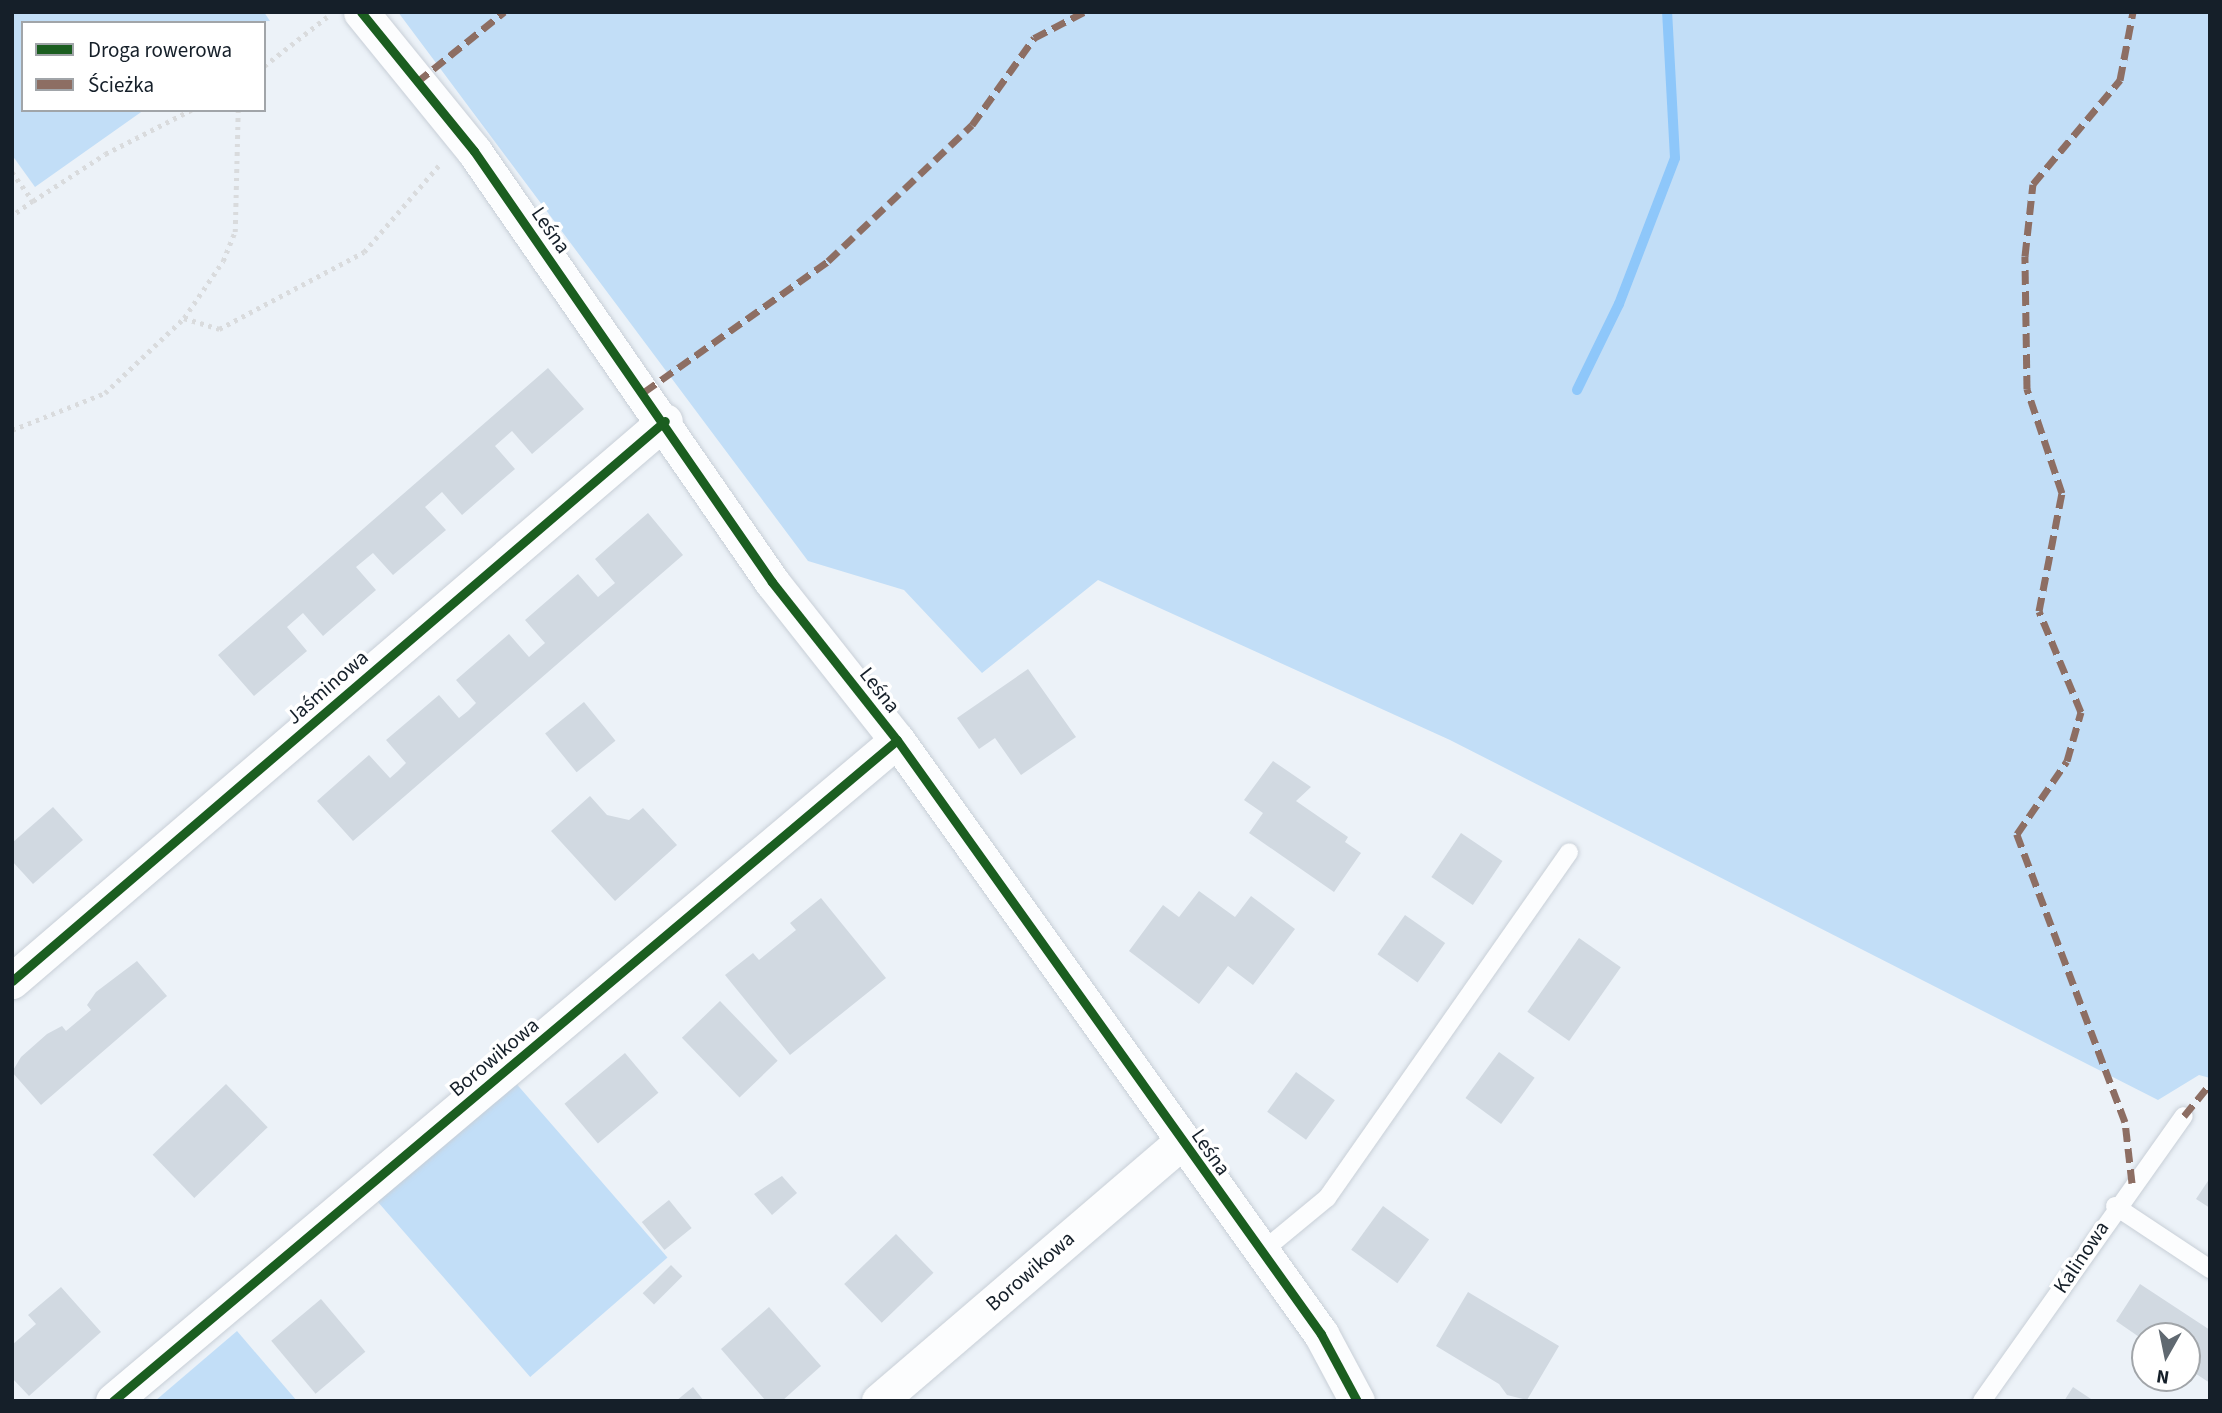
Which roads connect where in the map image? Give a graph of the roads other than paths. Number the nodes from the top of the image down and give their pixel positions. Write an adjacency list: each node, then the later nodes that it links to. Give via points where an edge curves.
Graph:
1 (361, 12): 2 (street, Leśna, via 467,142)
2 (665, 421): 3 (street, Leśna, via 772,582); 5 (street, Jaśminowa)
3 (897, 740): 7 (street, Leśna); 11 (street, Borowikowa)
4 (1569, 852): 9 (lane, via 1327,1198)
5 (12, 981)
6 (2184, 1116): 8 (lane, Kalinowa)
7 (1182, 1141): 9 (street, Leśna); 12 (street, Borowikowa)
8 (2115, 1206): 10 (lane); 14 (lane, Kalinowa)
9 (1259, 1254): 13 (street, Leśna, via 1321,1334)
10 (2210, 1269)
11 (113, 1401)
12 (879, 1401)
13 (1357, 1401)
14 (1982, 1401)

